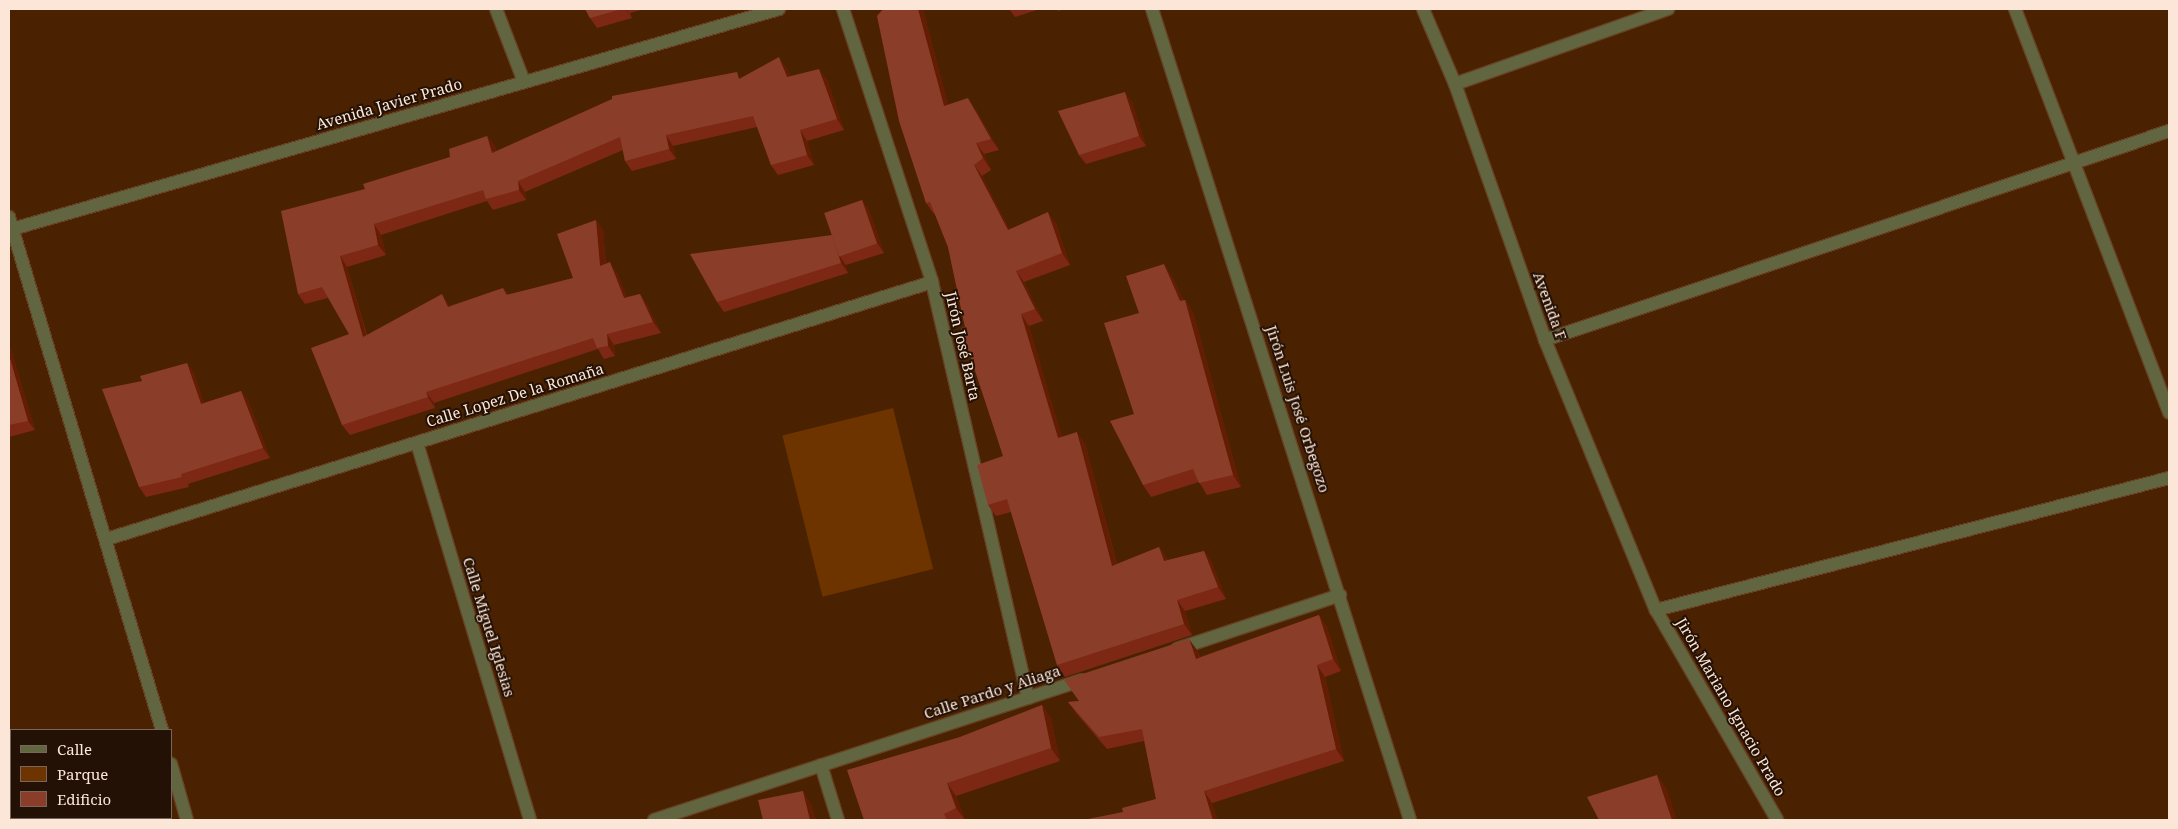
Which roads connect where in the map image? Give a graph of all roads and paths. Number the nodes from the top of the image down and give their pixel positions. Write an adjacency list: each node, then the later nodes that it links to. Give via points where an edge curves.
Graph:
1 (496, 9): 8 (street)
2 (779, 9): 8 (street, Avenida Javier Prado)
3 (843, 9): 13 (street, Jirón José Barta)
4 (1152, 9): 19 (street, Jirón Luis José Orbegozo)
5 (1424, 9): 9 (street, Avenida F)
6 (1668, 9): 9 (street)
7 (2015, 9): 11 (street)
8 (524, 82): 12 (street, Avenida Javier Prado)
9 (1454, 84): 14 (street, Avenida F)
10 (2169, 131): 11 (street)
11 (2072, 164): 14 (street); 15 (street)
12 (10, 226): 18 (street)
13 (932, 282): 16 (street, Calle Lopez De la Romaña); 23 (street, Jirón José Barta)
14 (1545, 340): 20 (street, Avenida F)
15 (2169, 413)
16 (416, 443): 18 (street, Calle Lopez De la Romaña); 28 (street, Calle Miguel Iglesias)
17 (2169, 478): 20 (street)
18 (107, 539): 24 (street)
19 (1340, 595): 21 (street); 31 (street, Jirón Luis José Orbegozo)
20 (1656, 610): 32 (street, Jirón Mariano Ignacio Prado)
21 (1161, 654)
22 (1094, 676): 23 (street, Calle Pardo y Aliaga)
23 (1028, 698): 25 (street, Calle Pardo y Aliaga)
24 (162, 729)
25 (821, 766): 29 (street, Calle Pardo y Aliaga); 30 (street)
26 (172, 768): 27 (street)
27 (187, 820)
28 (530, 820)
29 (654, 820)
30 (838, 820)
31 (1410, 820)
32 (1777, 820)

